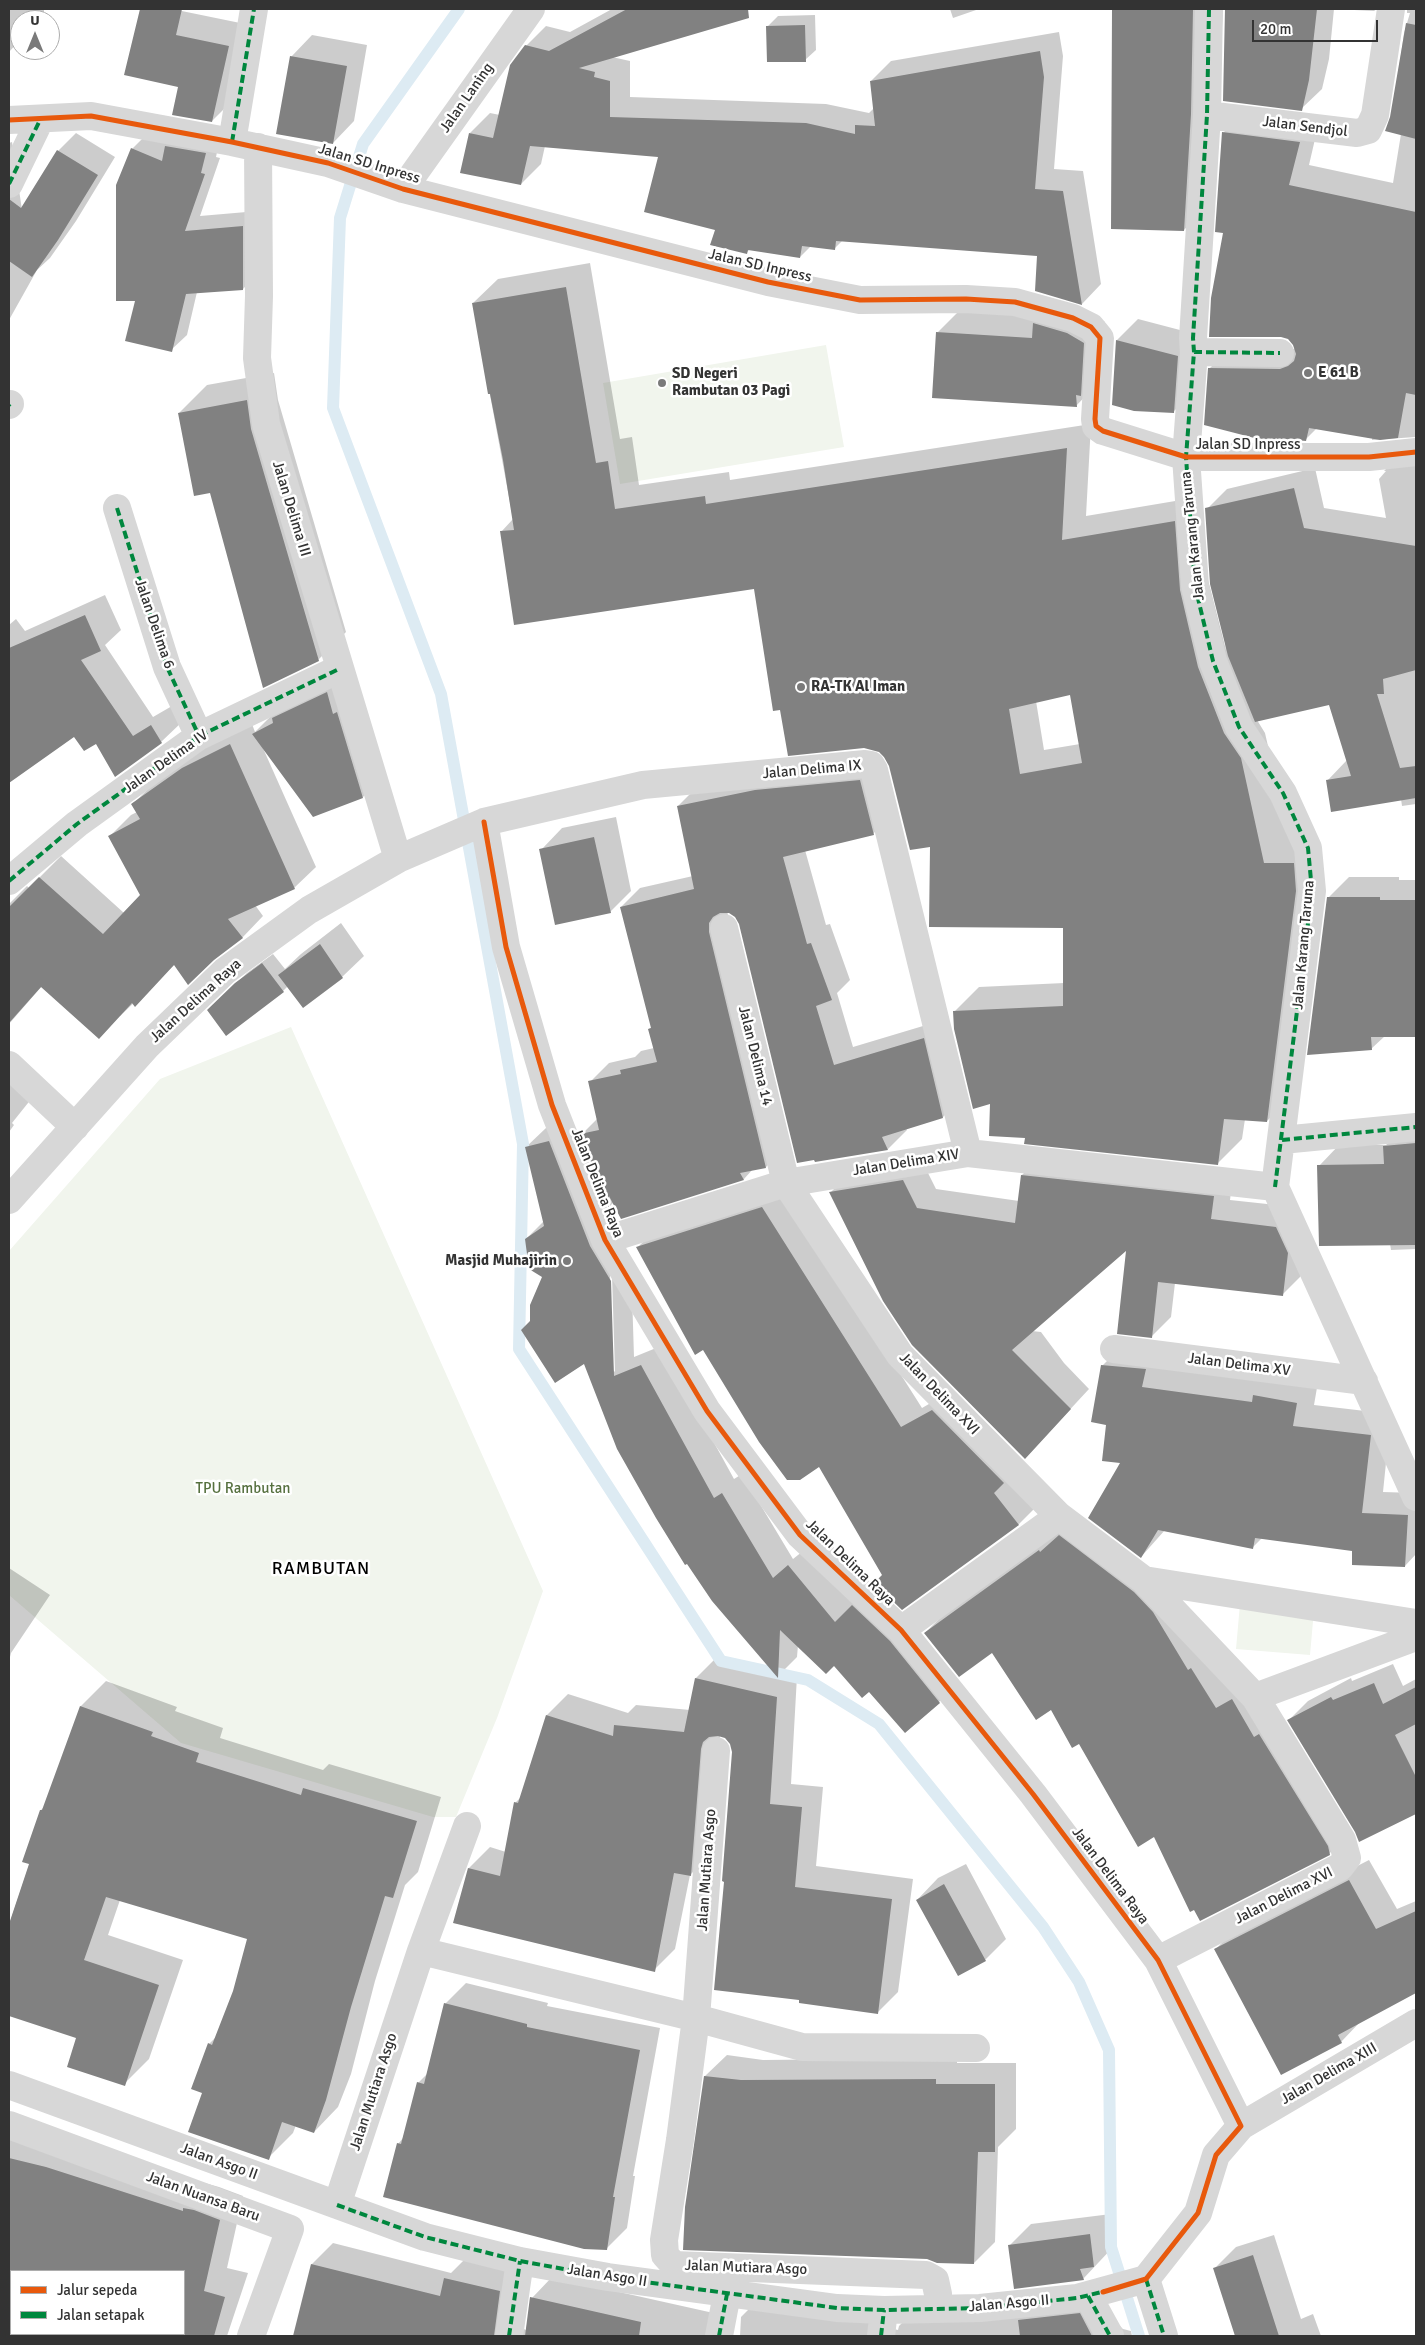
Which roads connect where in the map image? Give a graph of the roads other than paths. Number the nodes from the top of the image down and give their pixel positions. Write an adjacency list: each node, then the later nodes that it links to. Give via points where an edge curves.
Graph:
1 (254, 9): 8 (street)
2 (531, 9): 11 (street, Jalan Laning)
3 (1209, 9): 5 (street)
4 (1391, 9): 5 (street, Jalan Sendjol, via 1375,115 1368,130 1356,133)
5 (1207, 115): 12 (street, via 1192,338)
6 (9, 120): 7 (street, Jalan SD Inpress)
7 (40, 120): 8 (street, Jalan SD Inpress, via 91,116); 10 (street)
8 (232, 142): 9 (street, Jalan SD Inpress)
9 (258, 148): 11 (street, Jalan SD Inpress, via 328,163); 17 (street, Jalan Delima III, via 257,358 266,424)
10 (9, 184)
11 (402, 189): 15 (street, Jalan SD Inpress, via 768,282 860,300 966,299 1015,302 1052,311 1091,327 1100,338 1096,426)
12 (1194, 352): 13 (street); 15 (street)
13 (1280, 352)
14 (1416, 452): 15 (street, Jalan SD Inpress, via 1369,457)
15 (1186, 457): 26 (street, Jalan Karang Taruna, via 1195,586 1213,661 1239,727 1283,793 1308,848 1312,891)
16 (117, 508): 18 (street, Jalan Delima 6, via 167,667)
17 (339, 669): 18 (street, Jalan Delima IV); 20 (street, Jalan Delima III)
18 (199, 736): 21 (street, Jalan Delima IV, via 77,824)
19 (481, 823): 20 (street, Jalan Delima Raya); 27 (street, Jalan Delima IX, via 643,785 864,764 871,766); 31 (street, Jalan Delima Raya, via 508,957 552,1105)
20 (398, 859): 24 (street, Jalan Delima Raya, via 309,910 225,970 147,1046)
21 (9, 880)
22 (724, 928): 28 (street, Jalan Delima 14)
23 (9, 1065): 24 (street)
24 (74, 1127): 30 (street, Jalan Delima Raya)
25 (1416, 1127): 26 (street)
26 (1282, 1140): 29 (street, Jalan Karang Taruna)
27 (968, 1153): 28 (street, Jalan Delima XIV); 29 (street, Jalan Delima XIV)
28 (786, 1183): 31 (street, Jalan Delima XIV); 35 (street, Jalan Delima XVI, via 900,1355)
29 (1275, 1187): 33 (street)
30 (9, 1200)
31 (605, 1240): 38 (street, Jalan Delima Raya, via 707,1411 800,1535)
32 (1114, 1348): 33 (street, Jalan Delima XV)
33 (1364, 1381): 34 (street)
34 (1416, 1497)
35 (1058, 1516): 36 (street, Jalan Delima XVI); 38 (street)
36 (1144, 1580): 37 (street, Jalan Delima XVI); 40 (street, Jalan Delima XVI)
37 (1416, 1623)
38 (901, 1630): 44 (street, Jalan Delima Raya, via 1033,1794)
39 (1416, 1637): 40 (street)
40 (1255, 1697): 44 (street, Jalan Delima XVI, via 1342,1840 1347,1858 1340,1868)
41 (716, 1751): 45 (street, Jalan Mutiara Asgo)
42 (468, 1826): 43 (street, Jalan Mutiara Asgo)
43 (421, 1951): 45 (street); 51 (street, Jalan Mutiara Asgo)
44 (1158, 1960): 50 (street, Jalan Delima Raya)
45 (696, 2018): 47 (street, via 802,2047); 55 (street, Jalan Mutiara Asgo, via 664,2240 665,2255 674,2265 926,2275 935,2280)
46 (1416, 2023): 50 (street, Jalan Delima XIII)
47 (976, 2048)
48 (9, 2085): 51 (street, Jalan Asgo II)
49 (9, 2125): 58 (street, Jalan Nuansa Baru, via 290,2230)
50 (1241, 2126): 53 (street, via 1216,2155 1198,2213)
51 (337, 2205): 52 (street, Jalan Asgo II, via 425,2237)
52 (520, 2261): 54 (street, Jalan Asgo II); 59 (street)
53 (1141, 2281): 56 (street, Jalan Asgo II); 62 (street)
54 (727, 2294): 57 (street, Jalan Asgo II, via 837,2308); 60 (street)
55 (938, 2294)
56 (1095, 2294): 57 (street, Jalan Asgo II); 61 (street)
57 (883, 2323)
58 (251, 2336)
59 (509, 2336)
60 (719, 2336)
61 (1110, 2336)
62 (1164, 2336)

